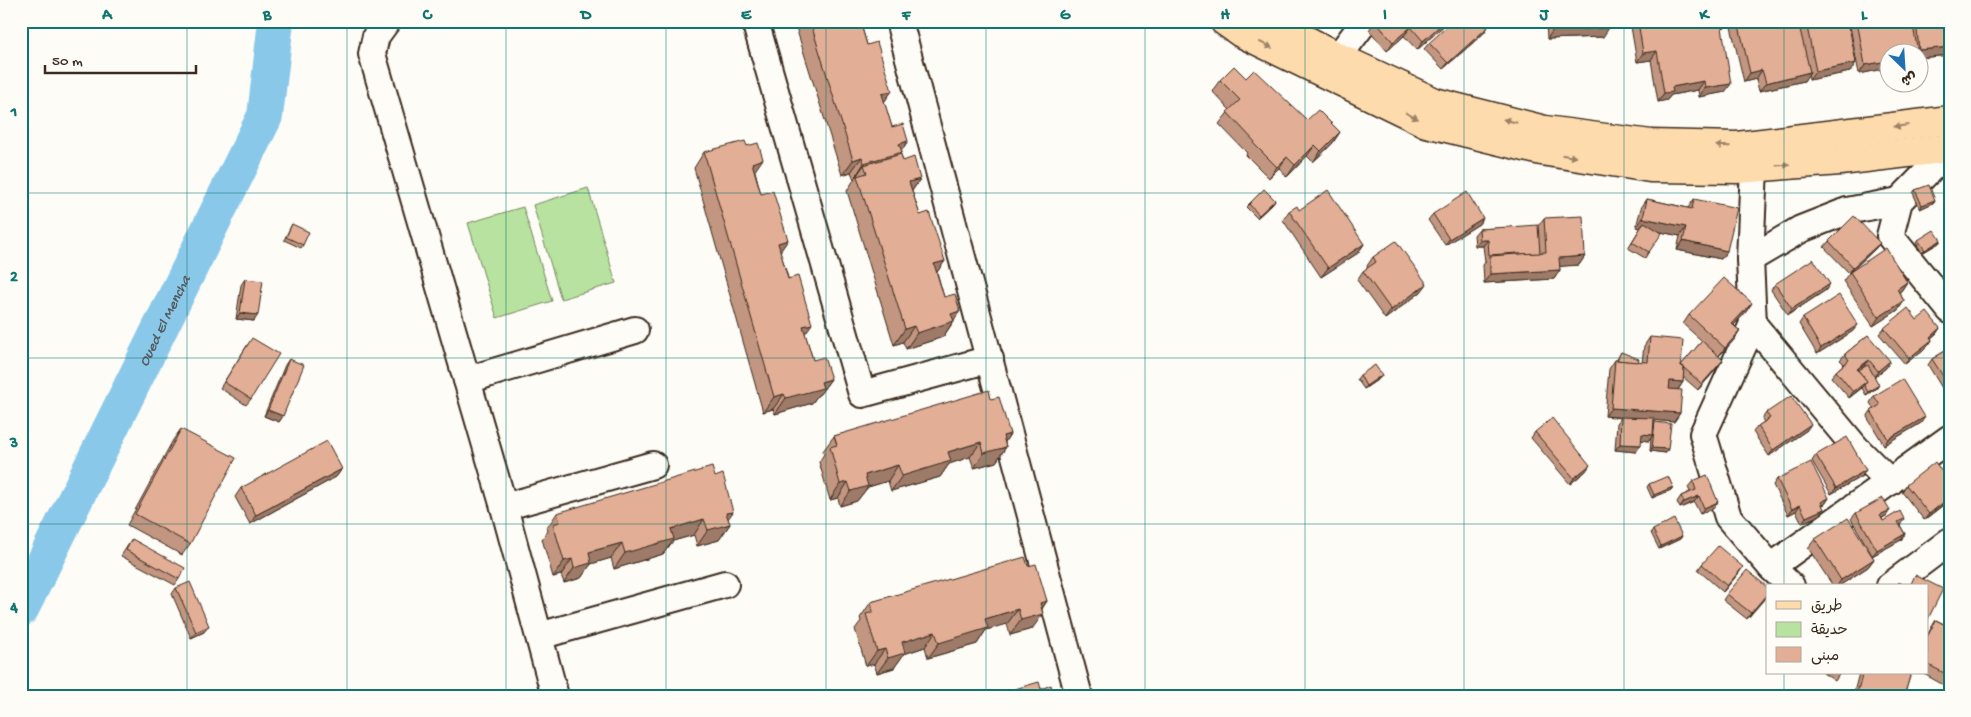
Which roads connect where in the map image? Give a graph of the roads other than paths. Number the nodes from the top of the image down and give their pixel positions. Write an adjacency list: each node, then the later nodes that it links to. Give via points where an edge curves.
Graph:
1 (387, 21): 17 (street, via 376,36 372,54)
2 (755, 21): 16 (street, via 862,394)
3 (899, 21): 16 (street)
4 (1224, 21): 10 (main road, one-way to 10, via 1241,33 1426,123 1542,152 1650,168)
5 (1271, 21): 7 (main road)
6 (1365, 21): 7 (street)
7 (1338, 57): 8 (main road, one-way to 7, via 1737,146 1651,144 1545,130 1435,102)
8 (1950, 120)
9 (1950, 148): 10 (main road, one-way to 9); 11 (street)
10 (1754, 167): 12 (street)
11 (1899, 201): 12 (street, via 1847,211 1801,228); 13 (street, via 1890,236)
12 (1750, 259): 14 (street)
13 (1950, 310)
14 (1754, 324): 20 (street, via 1856,448); 23 (street, via 1703,434 1728,517)
15 (635, 330): 17 (street)
16 (990, 359): 29 (street)
17 (467, 380): 21 (street)
18 (1950, 438): 20 (street)
19 (653, 465): 21 (street)
20 (1890, 482): 23 (street)
21 (504, 507): 27 (street)
22 (1950, 541): 26 (street)
23 (1771, 567): 25 (street)
24 (725, 584): 27 (street)
25 (1789, 584)
26 (1893, 584)
27 (539, 636): 28 (street)
28 (555, 696)
29 (1079, 696)

